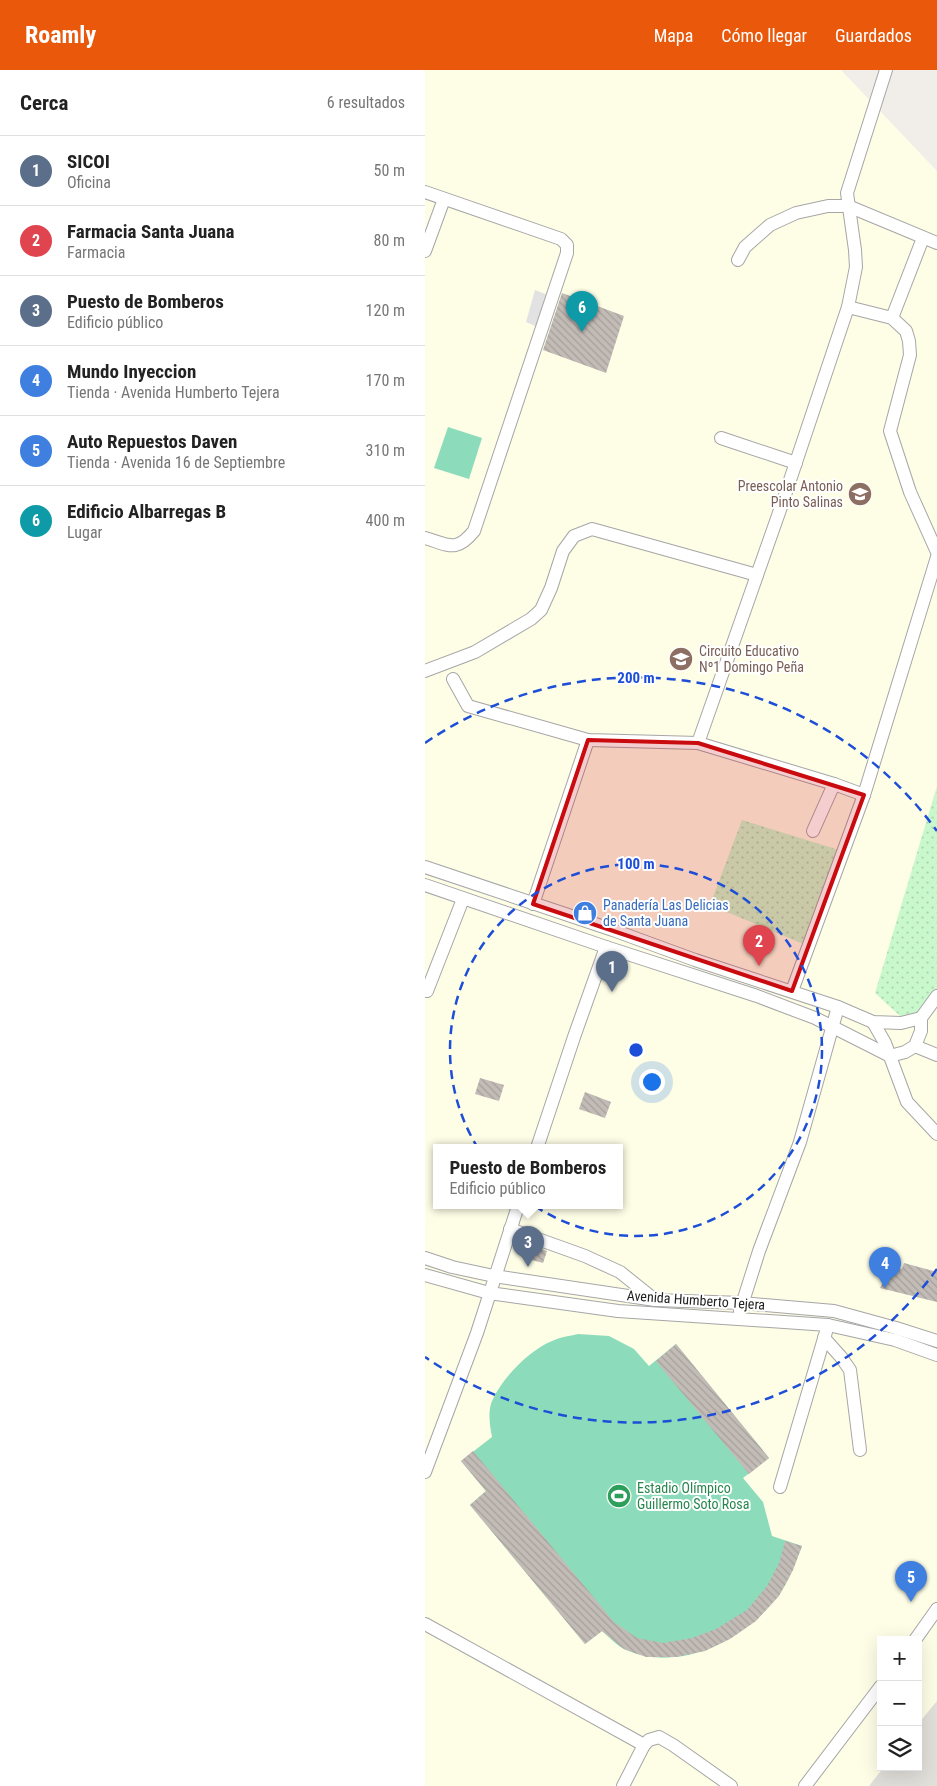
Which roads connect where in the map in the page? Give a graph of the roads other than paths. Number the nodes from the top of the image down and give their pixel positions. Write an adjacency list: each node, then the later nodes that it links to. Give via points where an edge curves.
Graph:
1 (886, 70): 4 (street, via 847,193)
2 (425, 192): 3 (street)
3 (444, 199): 7 (street); 13 (street, via 561,239 567,245 567,254 474,531 466,542 453,547)
4 (848, 206): 5 (street); 8 (street, via 828,206 796,213 770,225 745,247); 9 (street, via 856,267)
5 (923, 238): 6 (street); 10 (street)
6 (937, 243)
7 (425, 251)
8 (738, 260)
9 (848, 307): 10 (street); 12 (street)
10 (892, 318): 14 (street, via 906,331 910,355 890,431 910,492)
11 (721, 438): 12 (street)
12 (796, 463): 16 (street)
13 (425, 538)
14 (937, 552)
15 (937, 557): 22 (street)
16 (757, 575): 17 (street, via 592,529 574,536 563,551 541,610 531,619 475,652); 20 (street)
17 (425, 671)
18 (453, 679): 19 (street, via 468,706)
19 (588, 740): 20 (street); 27 (street)
20 (698, 743): 21 (street)
21 (835, 784): 22 (street); 23 (street)
22 (864, 795): 30 (street)
23 (813, 831)
24 (425, 867): 27 (street)
25 (425, 885): 26 (street)
26 (463, 899): 28 (street); 29 (street)
27 (533, 904): 30 (street)
28 (606, 947): 35 (street, via 757,996); 40 (street)
29 (427, 991)
30 (792, 991): 32 (street)
31 (937, 996): 33 (street)
32 (838, 1007): 34 (street); 35 (street)
33 (921, 1018): 34 (street, via 901,1023); 36 (street, via 921,1031)
34 (873, 1022): 38 (street)
35 (833, 1027): 38 (street); 48 (street, via 800,1142)
36 (915, 1046): 37 (street); 38 (street)
37 (937, 1055)
38 (890, 1056): 39 (street, via 907,1102)
39 (937, 1134)
40 (538, 1144)
41 (517, 1209): 42 (street)
42 (510, 1229): 45 (street); 47 (street, via 621,1272)
43 (425, 1258): 45 (street, Avenida Humberto Tejera)
44 (425, 1275): 46 (street, Avenida Humberto Tejera)
45 (494, 1276): 46 (street); 47 (street, Avenida Humberto Tejera)
46 (489, 1293): 49 (street, Avenida Humberto Tejera, via 618,1311); 55 (street)
47 (655, 1300): 48 (street, Avenida Humberto Tejera)
48 (742, 1303): 49 (street); 52 (street, Avenida Humberto Tejera, via 833,1311)
49 (738, 1318): 50 (street, Avenida Humberto Tejera)
50 (828, 1325): 51 (street); 53 (street, Avenida Humberto Tejera, via 895,1340)
51 (823, 1338): 54 (street, via 851,1370); 56 (street)
52 (937, 1341)
53 (937, 1355)
54 (860, 1450)
55 (425, 1472)
56 (780, 1487)
57 (937, 1609): 59 (street)
58 (425, 1624): 61 (street)
59 (918, 1636)
60 (877, 1691): 64 (street)
61 (644, 1744): 62 (street); 63 (street, via 659,1737)
62 (623, 1786)
63 (731, 1786)
64 (805, 1786)

